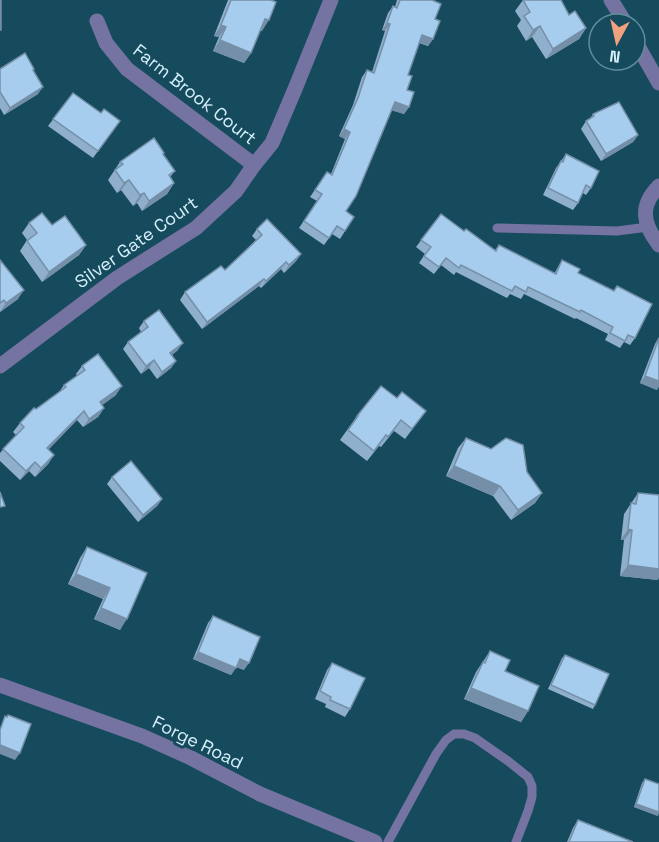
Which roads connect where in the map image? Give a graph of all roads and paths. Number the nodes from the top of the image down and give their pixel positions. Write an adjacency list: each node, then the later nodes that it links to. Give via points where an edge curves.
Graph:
1 (331, 0): 5 (street, Silver Gate Court, via 272,143)
2 (97, 21): 5 (street, Farm Brook Court, via 106,43 127,69)
3 (647, 62): 4 (street)
4 (659, 83)
5 (254, 165): 10 (street, Silver Gate Court, via 236,192 196,228 117,278)
6 (659, 186): 7 (street, via 646,203)
7 (648, 227): 8 (lane, via 617,231); 9 (street)
8 (497, 228)
9 (659, 245)
10 (0, 366)
11 (0, 685): 12 (street, Forge Road, via 142,736 260,794)
12 (375, 842)
13 (388, 842): 14 (lane, via 446,740 454,734 464,734 528,777 532,797)
14 (516, 842)

